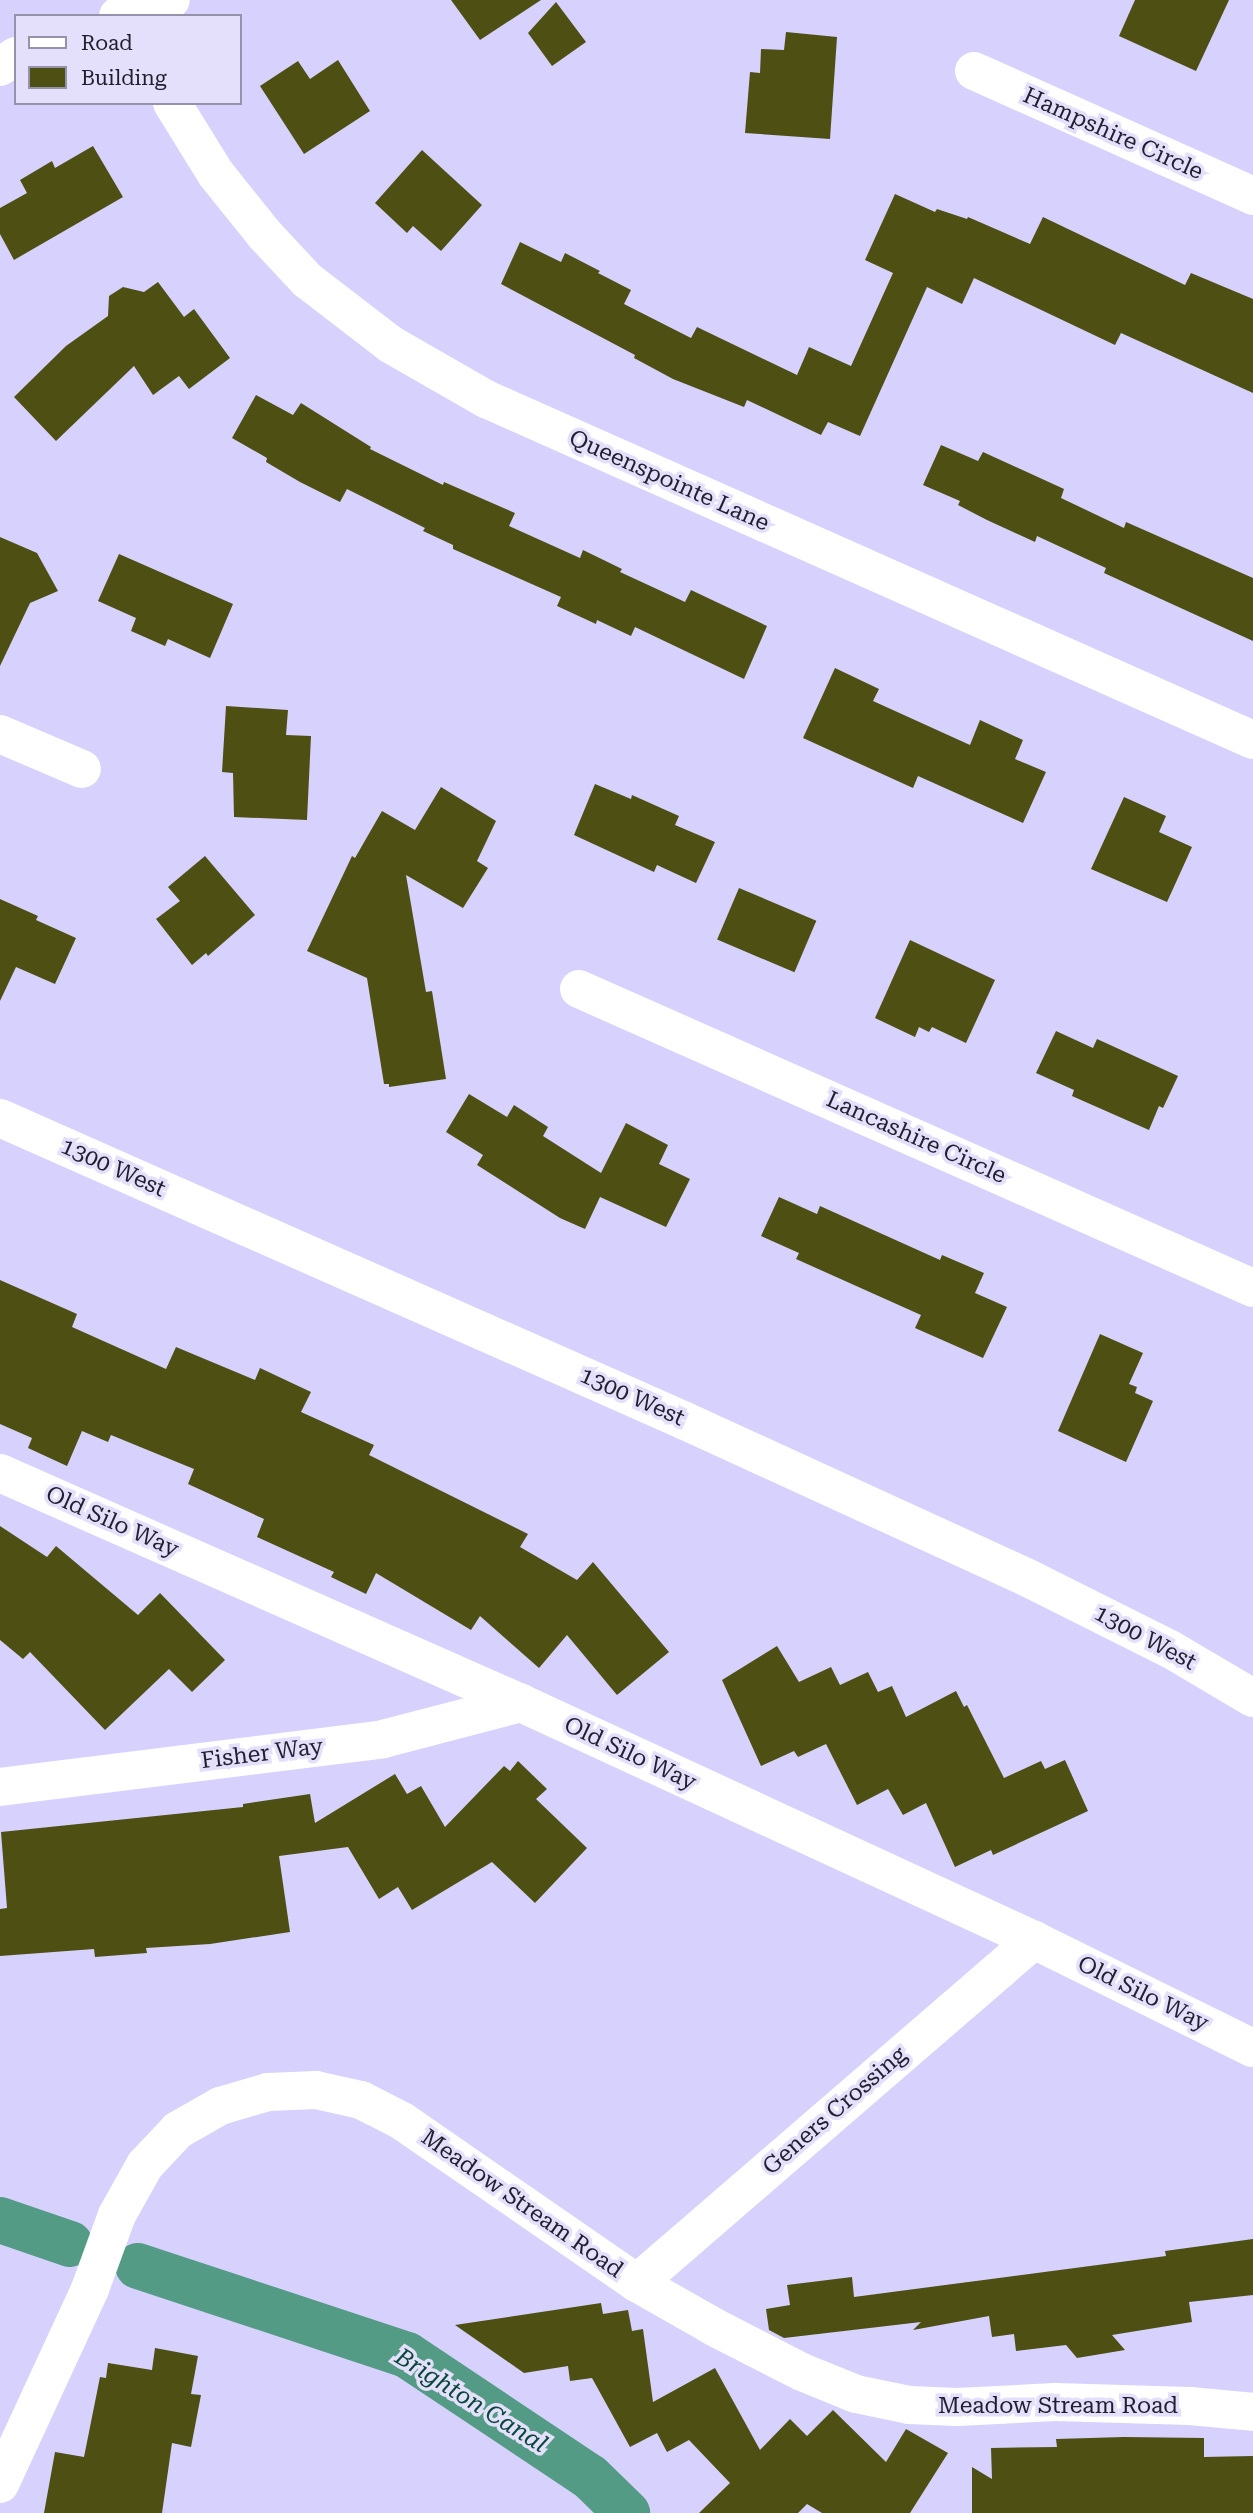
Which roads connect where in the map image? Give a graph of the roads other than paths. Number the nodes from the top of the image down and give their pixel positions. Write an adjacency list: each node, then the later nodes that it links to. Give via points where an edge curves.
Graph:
1 (171, 0): 2 (street)
2 (128, 10)
3 (974, 71): 5 (street, Hampshire Circle)
4 (173, 105): 7 (street, Queenspointe Lane, via 216,174 265,235 307,280 390,344 498,404)
5 (1253, 196)
6 (0, 734): 8 (street)
7 (1253, 740)
8 (82, 769)
9 (579, 989): 11 (street, Lancashire Circle)
10 (0, 1118): 13 (street, 1300 West, via 1028,1578 1170,1648)
11 (1253, 1287)
12 (0, 1473): 14 (street, Old Silo Way)
13 (1253, 1698)
14 (521, 1703): 15 (street, Fisher Way, via 383,1739); 16 (street, Old Silo Way)
15 (0, 1787)
16 (1034, 1940): 17 (street, Old Silo Way); 18 (street, Geners Crossing)
17 (1253, 2048)
18 (637, 2283): 19 (street, Meadow Stream Road, via 802,2372 856,2394 957,2407 1055,2402); 20 (street, Meadow Stream Road, via 402,2120 360,2100 316,2090 268,2092 220,2106 178,2130 145,2165 117,2215 90,2288)
19 (1253, 2412)
20 (0, 2484)

